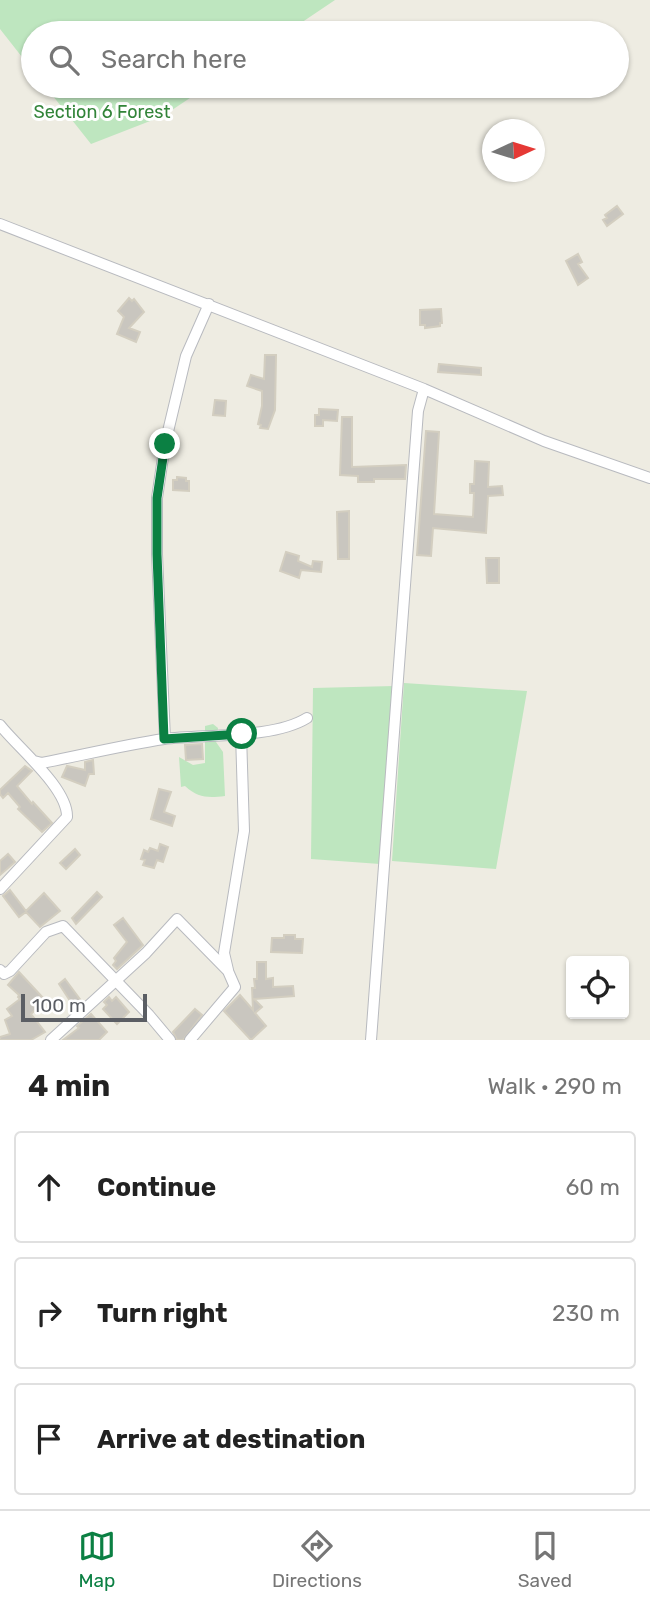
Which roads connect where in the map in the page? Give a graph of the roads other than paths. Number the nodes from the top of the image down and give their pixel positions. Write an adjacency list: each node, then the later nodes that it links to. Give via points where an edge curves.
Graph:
1 (2, 227): 2 (street)
2 (209, 304): 3 (street); 8 (street, via 186,356 157,498)
3 (424, 389): 4 (street, via 544,441); 17 (street, via 418,411)
4 (650, 478)
5 (307, 718): 7 (street, via 298,724)
6 (0, 725): 9 (street)
7 (242, 734): 8 (street); 12 (street, via 244,831 224,953)
8 (164, 739): 9 (street)
9 (34, 761): 10 (street, via 67,809 67,817)
10 (0, 889)
11 (0, 970): 13 (street, via 4,974 10,971 46,932 59,926)
12 (228, 971): 13 (street, via 177,919); 16 (street, via 235,987)
13 (117, 981): 14 (street); 15 (street)
14 (51, 1040)
15 (170, 1040)
16 (190, 1040)
17 (371, 1040)

